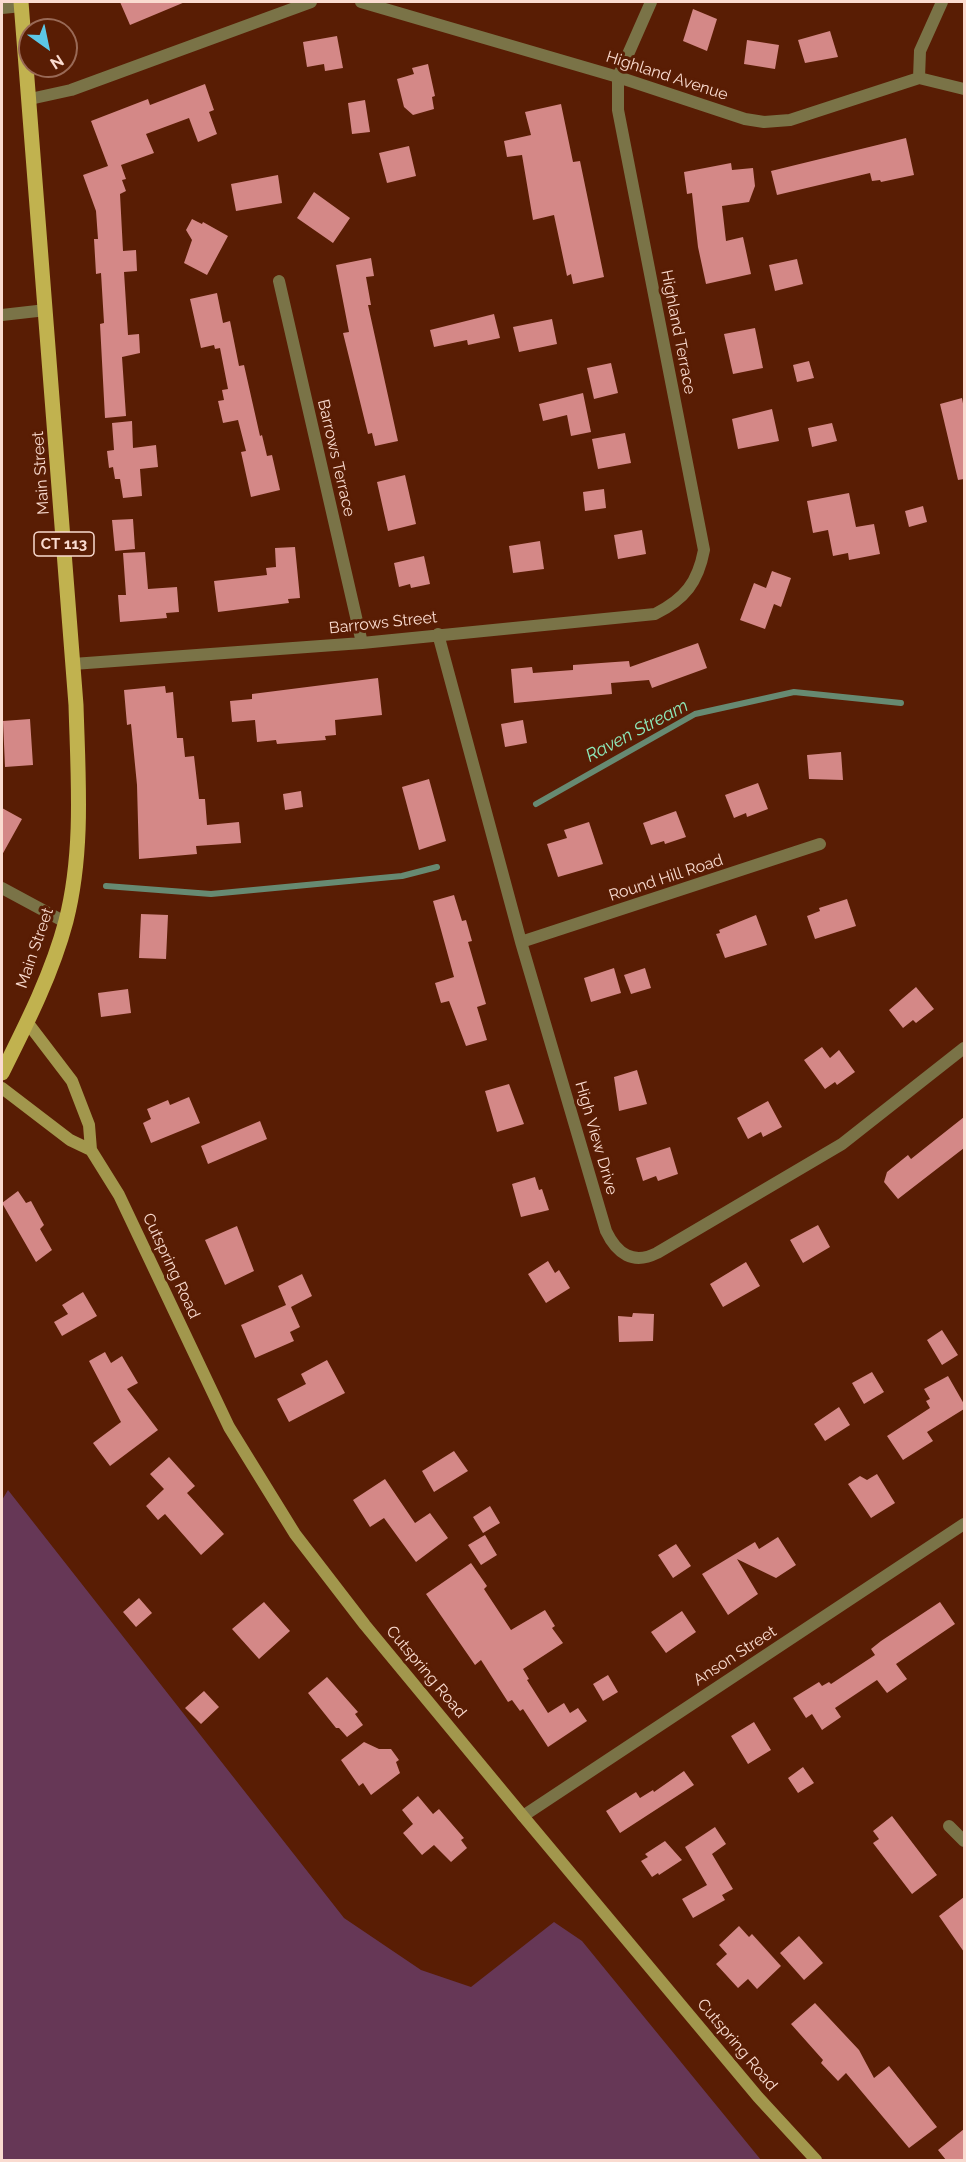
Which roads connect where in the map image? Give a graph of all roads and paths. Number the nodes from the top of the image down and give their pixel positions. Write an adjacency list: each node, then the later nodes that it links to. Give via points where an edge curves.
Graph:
1 (311, 2): 11 (street, via 71,90)
2 (361, 2): 6 (street, Highland Avenue)
3 (651, 2): 8 (street)
4 (942, 2): 9 (street, via 920,51)
5 (22, 4): 7 (street); 11 (main road, Main Street / CT 113)
6 (383, 4): 8 (street, Highland Avenue)
7 (2, 8)
8 (618, 77): 9 (street, Highland Avenue, via 765,122 789,120); 15 (street, Highland Terrace, via 618,110 704,550 700,572)
9 (920, 78): 10 (street)
10 (964, 89)
11 (30, 99): 13 (main road, Main Street / CT 113)
12 (279, 281): 17 (street, Barrows Terrace)
13 (46, 310): 14 (street); 18 (main road, Main Street / CT 113)
14 (2, 315)
15 (689, 590): 16 (street, Barrows Street, via 673,605 655,614)
16 (438, 634): 17 (street, Barrows Street); 22 (street, High View Drive)
17 (362, 643): 18 (street, Barrows Street)
18 (73, 664): 21 (main road, Main Street / CT 113, via 78,810 73,883)
19 (820, 844): 22 (street, Round Hill Road)
20 (2, 888): 21 (street)
21 (65, 922): 23 (main road, Main Street / CT 113)
22 (521, 942): 24 (street, High View Drive, via 606,1231 618,1250 633,1258 657,1253 842,1144)
23 (27, 1022): 25 (main road, Main Street / CT 113); 27 (street, Cutspring Road, via 72,1081 89,1125)
24 (964, 1048)
25 (2, 1073)
26 (2, 1088): 27 (street, via 70,1140)
27 (92, 1150): 29 (street, Cutspring Road, via 119,1195 229,1427 278,1508 365,1625)
28 (964, 1524): 29 (street, Anson Street)
29 (523, 1816): 32 (street, Cutspring Road, via 758,2097)
30 (949, 1826): 31 (street)
31 (964, 1841)
32 (816, 2160)

